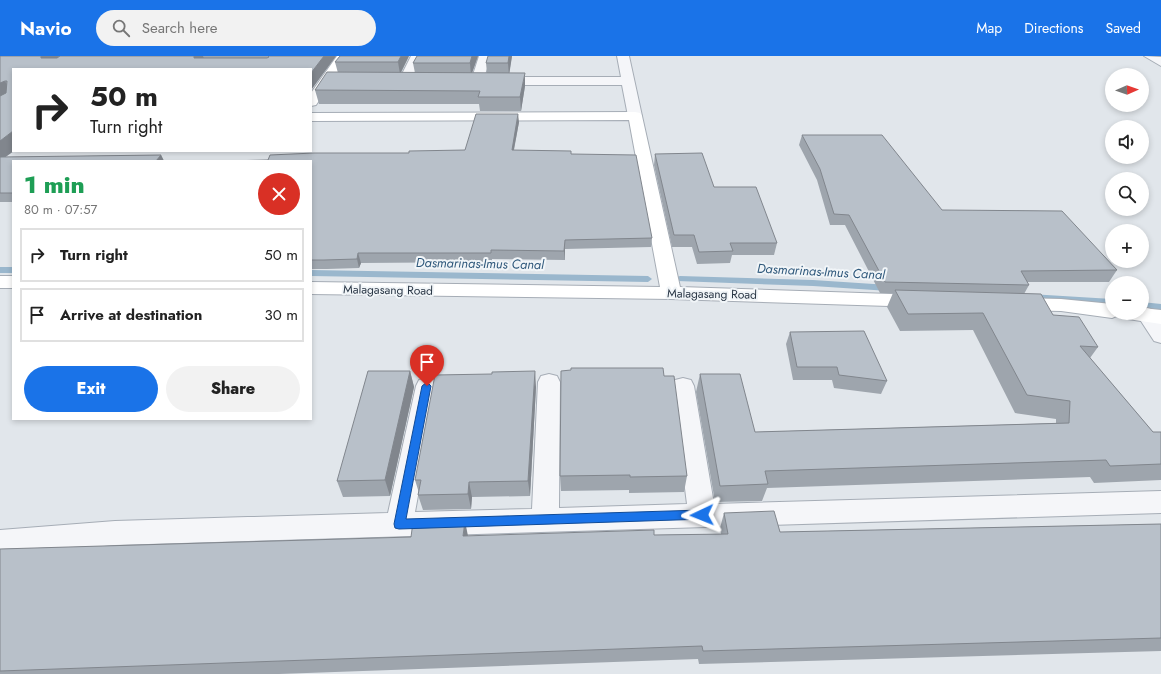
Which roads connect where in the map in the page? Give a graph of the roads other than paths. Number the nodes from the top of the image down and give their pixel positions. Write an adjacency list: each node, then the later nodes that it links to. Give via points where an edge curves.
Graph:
1 (343, 56): 5 (street)
2 (417, 56): 8 (street)
3 (485, 56): 11 (street)
4 (623, 56): 12 (street)
5 (328, 80): 6 (street); 13 (street)
6 (344, 80)
7 (390, 80): 8 (street)
8 (405, 80): 9 (street)
9 (420, 80)
10 (463, 80): 11 (street)
11 (478, 81): 12 (street)
12 (627, 81): 14 (street)
13 (312, 101)
14 (635, 116): 15 (street); 19 (street)
15 (312, 117)
16 (0, 282): 17 (street)
17 (12, 282)
18 (312, 288): 19 (street, Malagasang Road)
19 (670, 293): 20 (street, Malagasang Road)
20 (942, 301)
21 (1002, 303): 22 (street, via 1061,305)
22 (1105, 310)
23 (1149, 320): 24 (street)
24 (1161, 336)
25 (549, 382): 30 (street)
26 (427, 386): 31 (street)
27 (683, 386): 29 (street)
28 (1161, 502): 29 (street)
29 (702, 515): 30 (street)
30 (545, 520): 31 (street)
31 (399, 524): 32 (street, via 115,533)
32 (0, 543)

